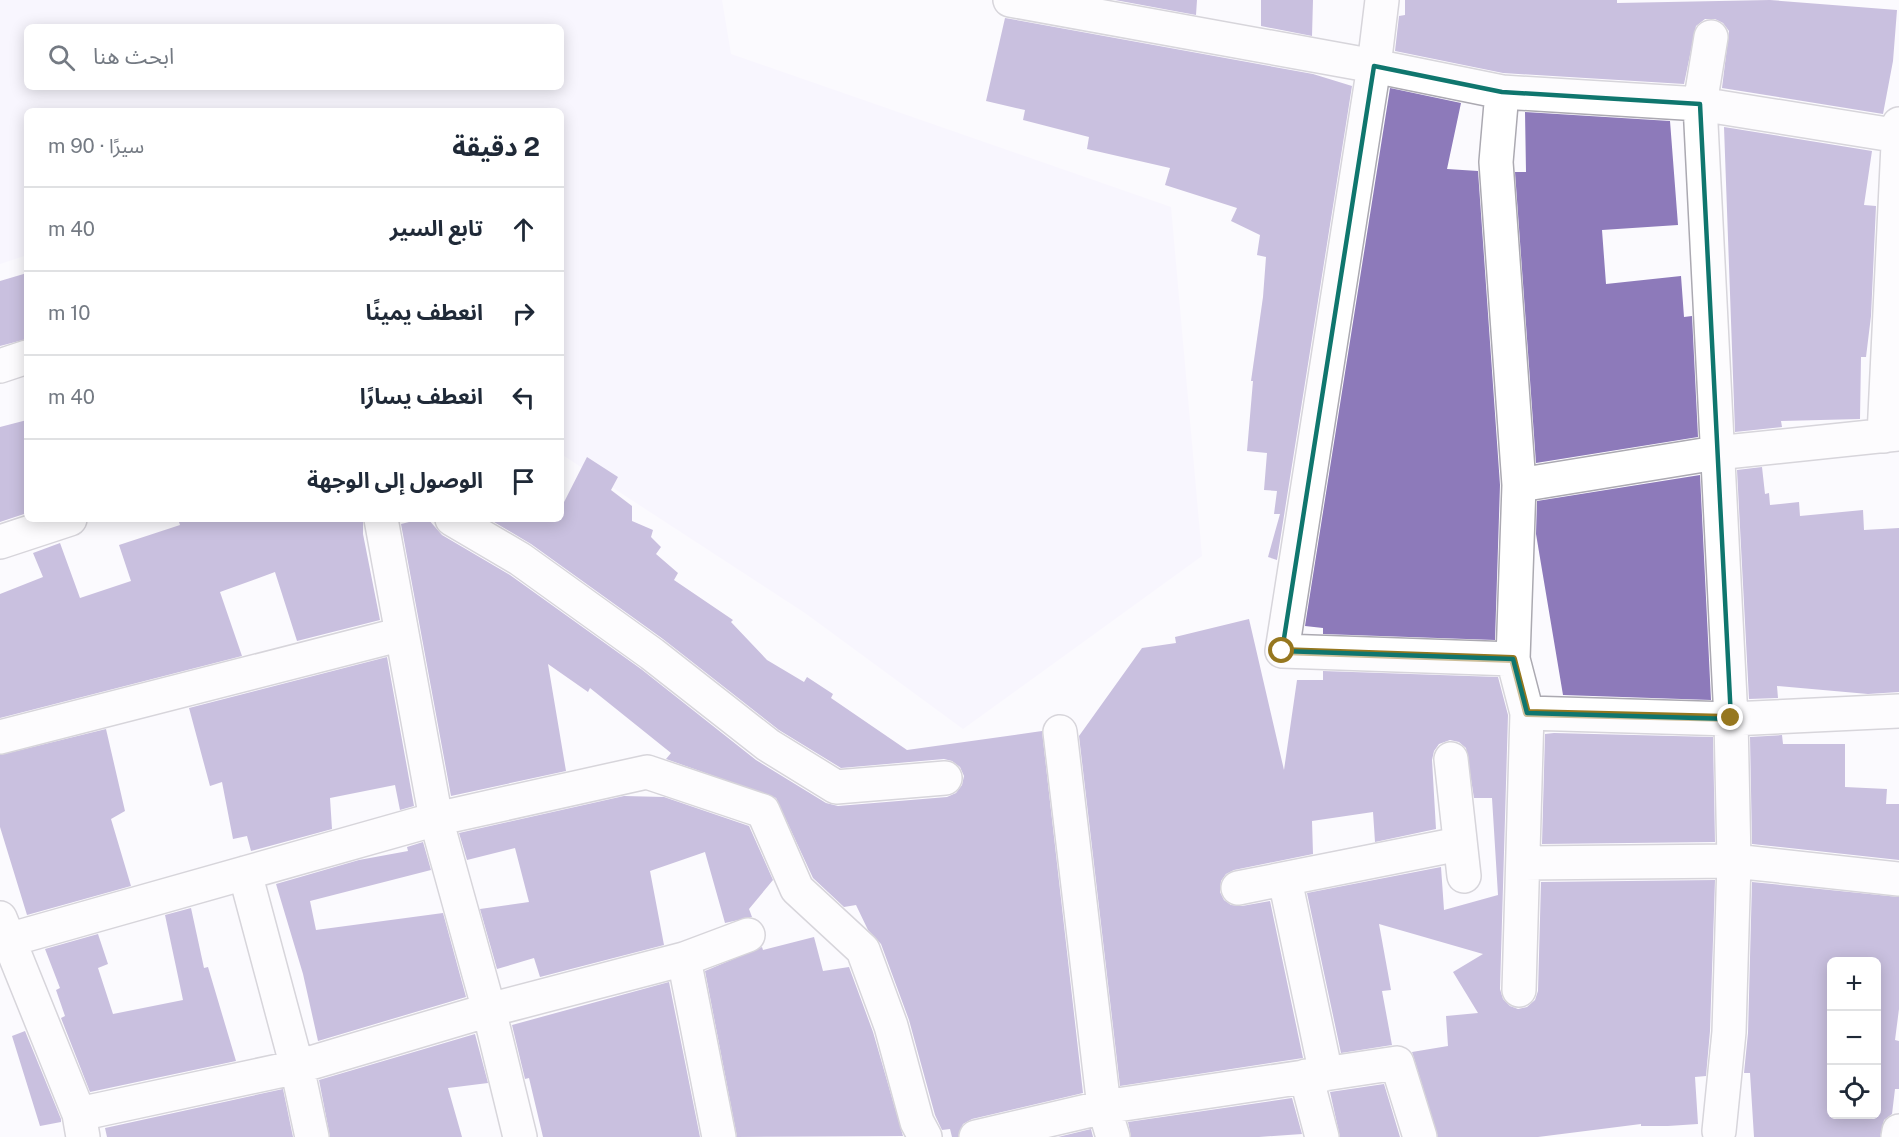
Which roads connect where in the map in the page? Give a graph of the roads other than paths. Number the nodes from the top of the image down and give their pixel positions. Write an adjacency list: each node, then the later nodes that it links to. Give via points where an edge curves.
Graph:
1 (1010, 0): 3 (street)
2 (1382, 0): 5 (street)
3 (1141, 12): 5 (street)
4 (1711, 37): 7 (street)
5 (1374, 66): 6 (street); 19 (street, via 1282,651)
6 (1502, 93): 7 (street); 13 (street, via 1496,162)
7 (1700, 104): 8 (street); 12 (street)
8 (1898, 132): 11 (street)
9 (24, 358): 10 (street)
10 (0, 366)
11 (1892, 435): 12 (street)
12 (1716, 453): 13 (street); 22 (street)
13 (1519, 485): 19 (street)
14 (61, 522): 17 (street)
15 (382, 522): 18 (street)
16 (457, 522): 26 (street, via 520,559 652,654 768,745 836,787)
17 (0, 542)
18 (402, 634): 24 (street); 27 (street)
19 (1513, 659): 21 (street)
20 (1899, 711): 22 (street)
21 (1527, 713): 22 (street); 30 (street)
22 (1731, 718): 29 (street)
23 (1060, 732): 43 (street)
24 (0, 737)
25 (1451, 759): 28 (street)
26 (945, 778)
27 (435, 819): 31 (street); 40 (street); 50 (street, via 647,772 763,811 797,888 863,950)
28 (1459, 844): 32 (street); 34 (street)
29 (1734, 861): 30 (street); 33 (street); 45 (street, via 1729,1032)
30 (1523, 863): 39 (street)
31 (245, 873): 36 (street); 41 (street)
32 (1464, 876)
33 (1899, 879)
34 (1285, 880): 35 (street); 42 (street)
35 (1238, 888)
36 (4, 929): 44 (street)
37 (748, 935): 38 (street)
38 (684, 959): 40 (street); 49 (street)
39 (1519, 990)
40 (489, 1010): 41 (street); 48 (street)
41 (297, 1067): 44 (street); 47 (street)
42 (1316, 1075): 43 (street); 52 (street); 53 (street, via 1397,1063)
43 (1109, 1122): 51 (street)
44 (81, 1125)
45 (1719, 1131)
46 (1899, 1131): 54 (street)
47 (312, 1137)
48 (520, 1137)
49 (719, 1137)
50 (925, 1137)
51 (976, 1137)
52 (1322, 1137)
53 (1420, 1137)
54 (1898, 1137)

